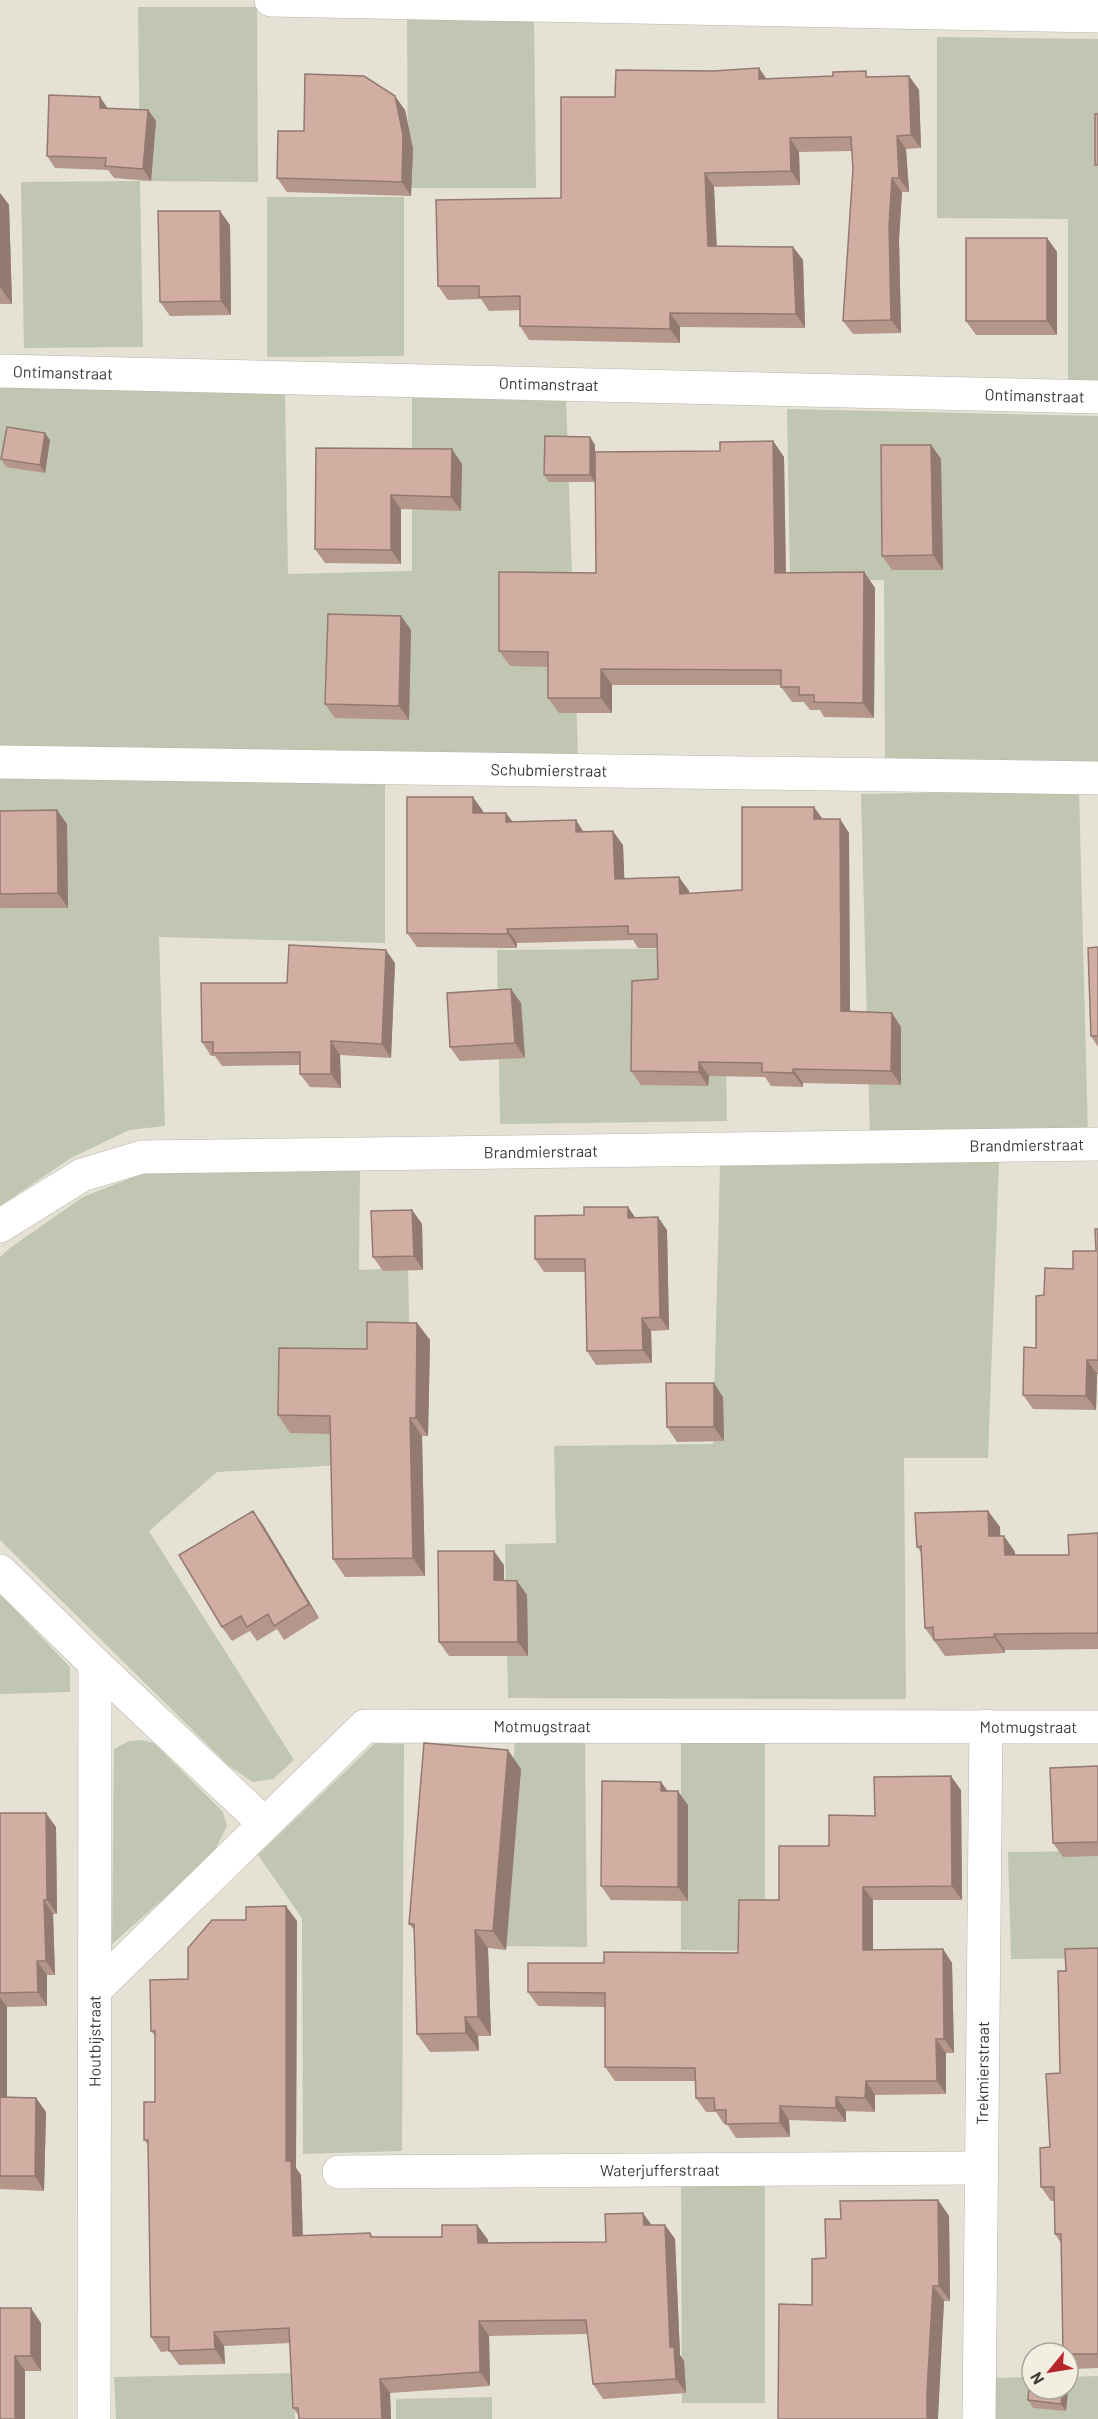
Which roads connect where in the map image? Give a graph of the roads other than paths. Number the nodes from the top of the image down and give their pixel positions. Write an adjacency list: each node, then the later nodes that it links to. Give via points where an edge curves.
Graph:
1 (271, 0): 2 (street)
2 (1098, 16)
3 (0, 371): 4 (street, Ontimanstraat)
4 (1098, 398)
5 (0, 762): 6 (street, Schubmierstraat)
6 (1098, 778)
7 (1098, 1144): 8 (street, Brandmierstraat, via 141,1156 82,1175)
8 (0, 1226)
9 (0, 1571): 10 (street)
10 (95, 1664): 13 (street); 14 (street, Houtbijstraat)
11 (986, 1726): 12 (street, Motmugstraat); 13 (street, Motmugstraat, via 365,1726); 15 (street, Trekmierstraat)
12 (1098, 1727)
13 (264, 1823): 14 (street, Motmugstraat)
14 (95, 1990): 17 (street, Houtbijstraat)
15 (980, 2168): 16 (street, Waterjufferstraat); 18 (street, Trekmierstraat)
16 (339, 2172)
17 (94, 2419)
18 (979, 2419)

